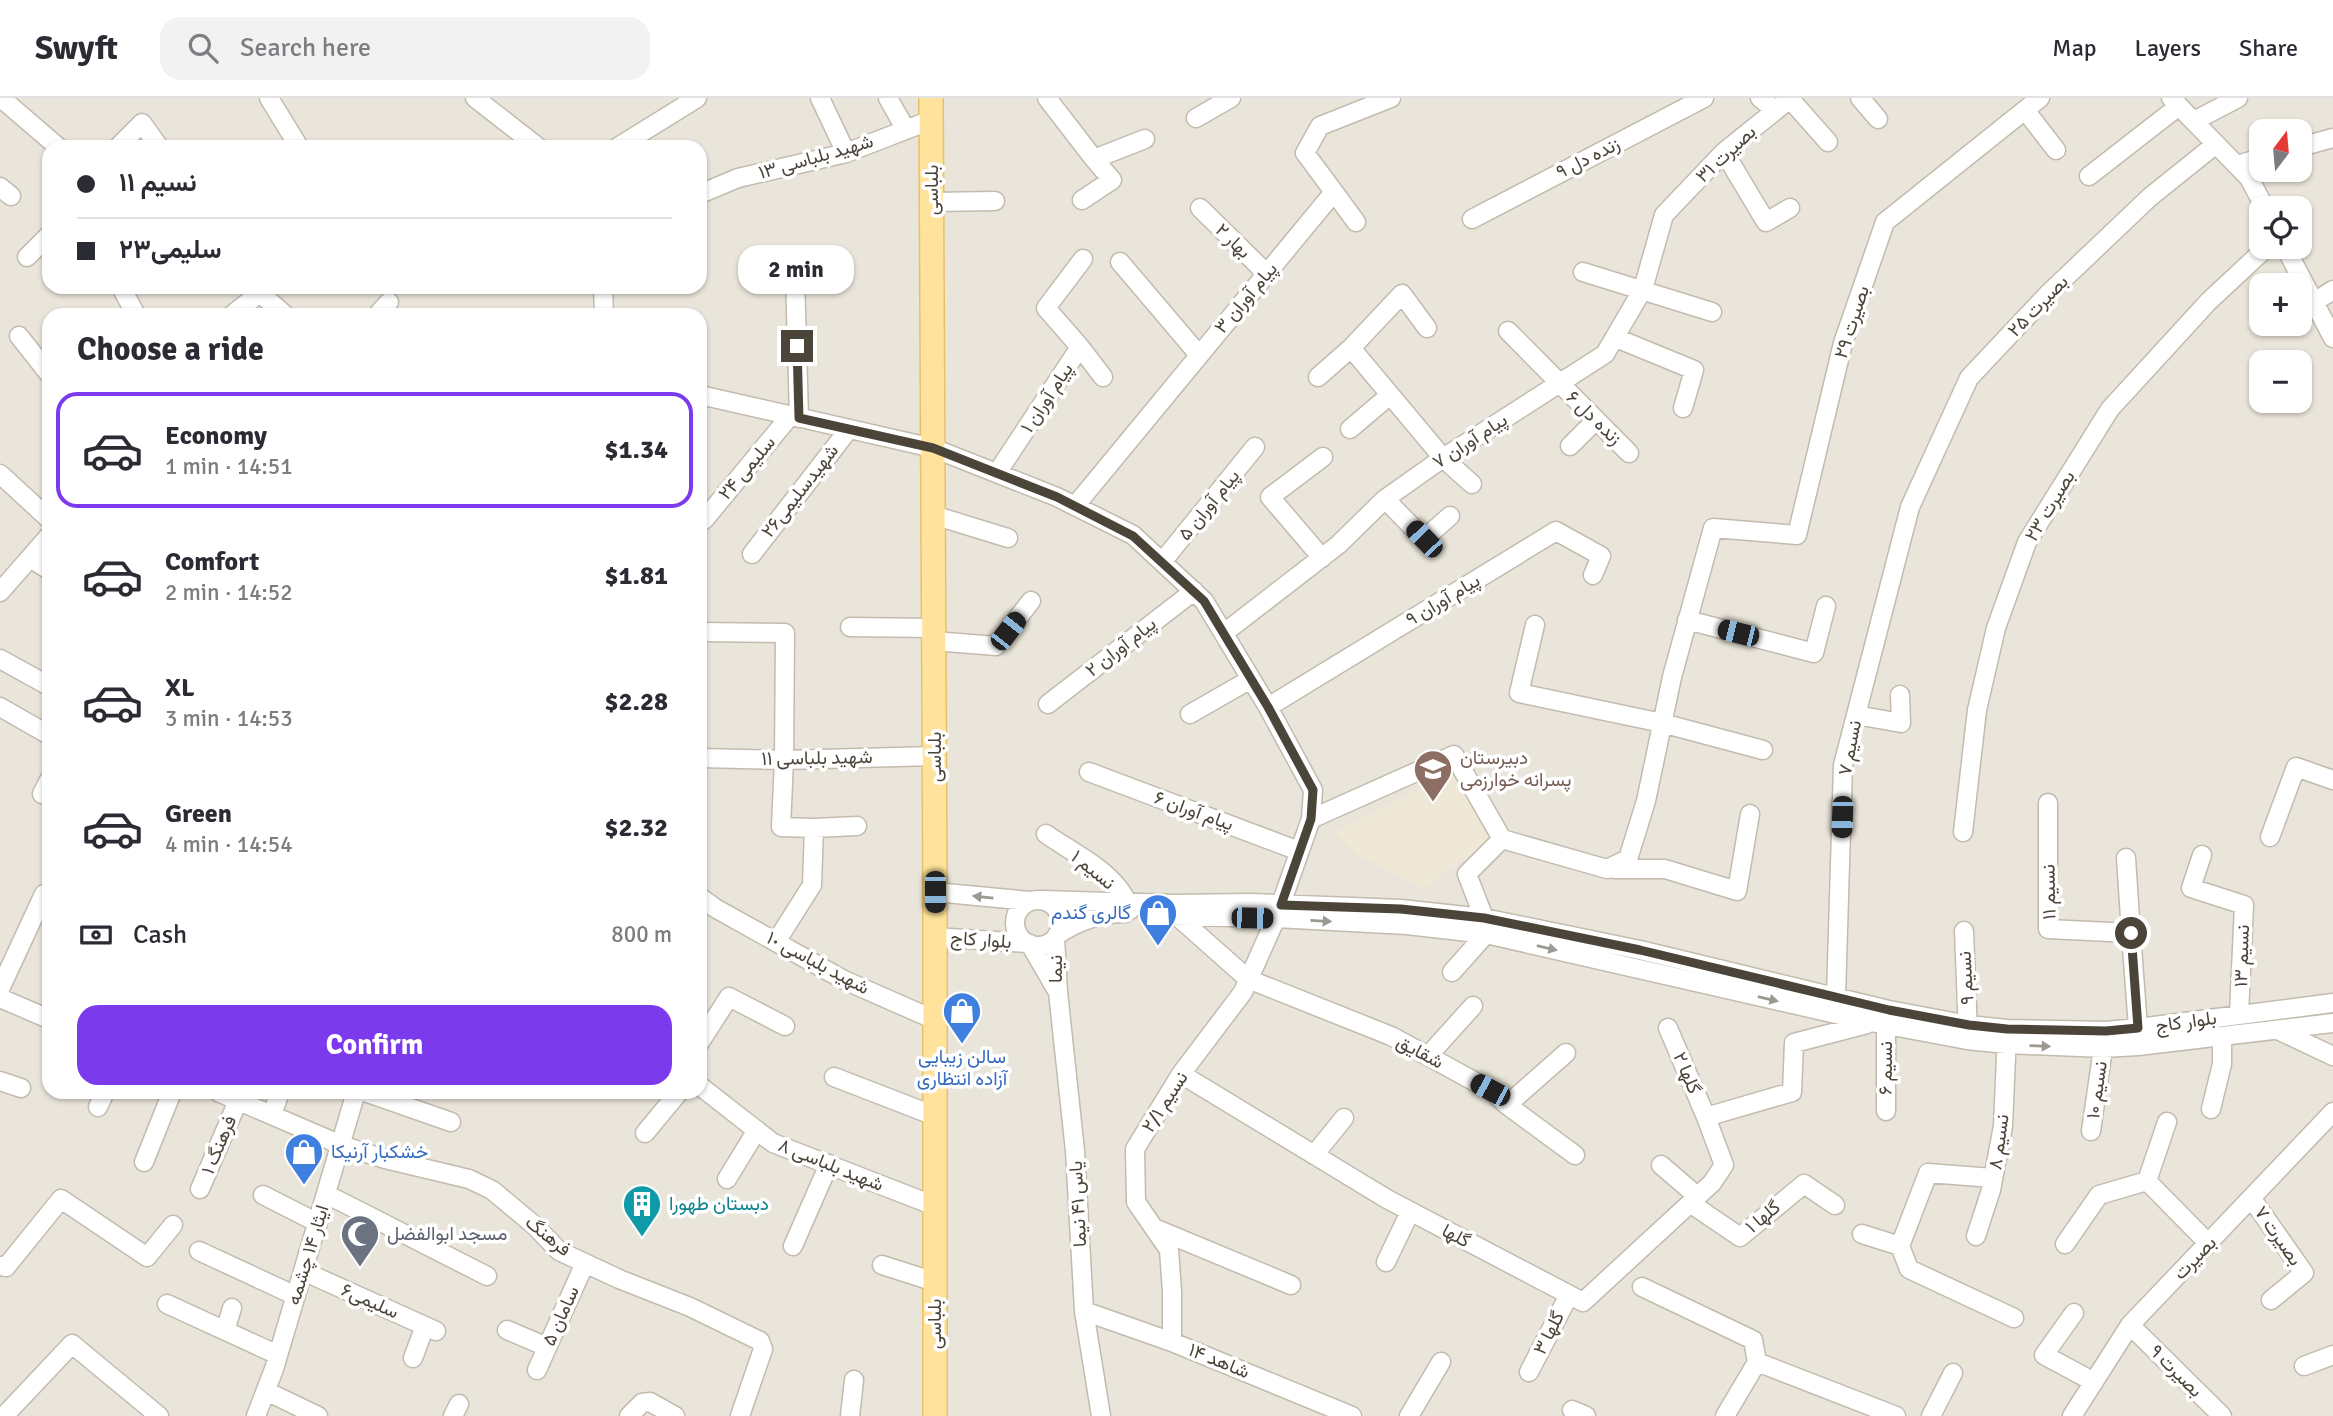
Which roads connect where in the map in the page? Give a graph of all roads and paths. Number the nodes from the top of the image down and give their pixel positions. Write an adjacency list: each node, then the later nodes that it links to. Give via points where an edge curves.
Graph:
1 (1, 98): 25 (street)
2 (270, 98): 28 (street)
3 (475, 98): 29 (street)
4 (697, 98): 30 (street)
5 (820, 98): 36 (street)
6 (888, 98): 22 (street)
7 (1047, 98): 37 (street)
8 (1231, 98): 19 (street)
9 (1391, 98): 42 (street, via 1320,126 1305,153)
10 (1704, 98): 50 (street, زنده دل ۹)
11 (1760, 98): 15 (street)
12 (1860, 98): 20 (street)
13 (2040, 98): 18 (street, بصیرت ۲۹)
14 (2238, 98): 21 (street)
15 (1786, 102): 31 (street); 35 (street, بصیرت ۳۱)
16 (2175, 102): 21 (street); 40 (street)
17 (931, 109): 22 (street, شهید بلباسی ١٣); 46 (main road, بلباسی)
18 (2025, 110): 34 (street); 116 (street, بصیرت ۲۹, via 1885,222 1843,343 1797,535 1713,528)
19 (1196, 118)
20 (1878, 119)
21 (2194, 121): 32 (street)
22 (906, 130): 36 (street, شهید بلباسی ١٣)
23 (2333, 138): 33 (street)
24 (1145, 139): 37 (street)
25 (50, 140)
26 (125, 140): 27 (street, via 142,123)
27 (154, 140)
28 (295, 140)
29 (529, 140)
30 (629, 140)
31 (1828, 142)
32 (2216, 144): 39 (street); 99 (street, بصیرت ۲۵, via 2150,197 2059,283 1969,378)
33 (2312, 144)
34 (2056, 150)
35 (1724, 152): 48 (street, via 1766,222); 49 (street, بصیرت ۳۱)
36 (846, 153): 41 (street, شهید بلباسی ١٣, via 738,178)
37 (1094, 159): 44 (street, via 1112,180)
38 (2249, 162): 39 (street)
39 (2237, 165): 43 (street)
40 (2089, 176)
41 (707, 191)
42 (1334, 192): 51 (street); 59 (street, پیام آوران ۳)
43 (2259, 196)
44 (1083, 200)
45 (995, 201): 46 (street)
46 (932, 202): 90 (main road, بلباسی)
47 (1200, 208): 59 (street, بهار ۲)
48 (1790, 208)
49 (1664, 215): 61 (street, پیام آوران ۷)
50 (1472, 219)
51 (1356, 222)
52 (42, 242): 53 (street)
53 (27, 257)
54 (1083, 259): 74 (street, پیام آوران ۱, via 1046,308)
55 (2254, 259): 144 (street, بصیرت ۲۳, via 2209,300 2110,409 2027,542 1996,628 1980,697)
56 (2291, 259): 65 (street)
57 (1120, 262): 76 (street)
58 (1583, 272): 61 (street)
59 (1267, 274): 76 (street, پیام آوران ۳)
60 (795, 275): 84 (street)
61 (1643, 289): 68 (street); 72 (street, پیام آوران ۷)
62 (2333, 290): 65 (street)
63 (258, 294): 66 (street)
64 (267, 294): 67 (street)
65 (2314, 302): 73 (street)
66 (241, 308)
67 (279, 308)
68 (1712, 312)
69 (1427, 328): 75 (street, via 1402,293)
70 (1508, 331): 80 (street, زنده دل ۶)
71 (19, 335): 77 (street)
72 (1616, 338): 80 (street, پیام آوران ۷, via 1605,354); 83 (street, via 1694,370)
73 (2333, 338)
74 (1080, 347): 78 (street); 94 (street, پیام آوران ۱)
75 (1351, 348): 79 (street); 81 (street)
76 (1199, 355): 98 (street, پیام آوران ۳)
77 (42, 365)
78 (1103, 377)
79 (1318, 377)
80 (1558, 384): 85 (street, زنده دل ۶); 93 (street, پیام آوران ۷)
81 (1390, 395): 87 (street); 93 (street)
82 (707, 402): 84 (street)
83 (1683, 408)
84 (794, 417): 86 (street); 103 (street, سلیمی ۲۴)
85 (1596, 420): 88 (street); 91 (street, زنده دل ۶)
86 (849, 429): 90 (street); 106 (street, شهیدسلیمی۲۶)
87 (1350, 429)
88 (1570, 446)
89 (1255, 447): 109 (street, پیام آوران ۵)
90 (933, 448): 94 (street); 101 (main road, بلباسی)
91 (1629, 453)
92 (1323, 457): 108 (street, via 1270,497)
93 (1443, 458): 96 (street); 97 (street, پیام آوران ۷)
94 (997, 473): 98 (street)
95 (0, 474): 100 (street)
96 (1472, 484)
97 (1385, 499): 102 (street, via 1424,539); 108 (street, پیام آوران ۷)
98 (1075, 506): 109 (street, via 1133,536)
99 (1910, 507): 130 (street, نسیم ۷)
100 (42, 513)
101 (933, 515): 104 (street); 121 (main road, بلباسی)
102 (1450, 516)
103 (707, 517)
104 (1009, 538)
105 (42, 544): 107 (street)
106 (752, 554)
107 (30, 558): 110 (street); 112 (street)
108 (1322, 558): 120 (street, پیام آوران ۷)
109 (1162, 562): 113 (street)
110 (42, 566)
111 (1593, 575): 128 (street, پیام آوران ۹, via 1601,556 1556,531)
112 (3, 582)
113 (1194, 591): 120 (street); 126 (street, پیام آوران ۲)
114 (1031, 601): 121 (street, via 996,646)
115 (1826, 606): 116 (street, via 1814,653)
116 (1688, 621): 131 (street)
117 (1535, 625): 131 (street, via 1519,693)
118 (850, 627): 121 (street)
119 (707, 632): 136 (street, via 785,633)
120 (1224, 633): 123 (street)
121 (934, 634): 134 (main road, بلباسی)
122 (0, 659): 124 (street)
123 (1251, 678): 128 (street); 129 (street)
124 (42, 682)
125 (1900, 695): 130 (street, via 1901,723)
126 (1048, 704)
127 (0, 707): 132 (street)
128 (1268, 707): 141 (street, نسیم ۲/۱, via 1313,790)
129 (1190, 714)
130 (1856, 715): 170 (street, نسیم ۷, via 1843,765)
131 (1662, 723): 133 (street); 151 (street, via 1628,859)
132 (42, 731)
133 (1763, 750)
134 (935, 755): 136 (street, شهید بلباسی ١١); 152 (main road, بلباسی)
135 (707, 758): 136 (street, شهید بلباسی ١١)
136 (785, 760): 143 (street, via 781,827)
137 (1088, 772): 148 (street, پیام آوران ۶)
138 (2333, 780): 146 (street, via 2296,767)
139 (2048, 803): 161 (street, نسیم ۱۱, via 2048,929)
140 (1750, 814): 151 (street, via 1737,891 1665,869)
141 (1311, 819): 147 (street, via 1454,755); 148 (street, نسیم ۲/۱)
142 (857, 826): 143 (street)
143 (814, 828): 164 (street, via 812,885)
144 (1963, 832)
145 (1046, 834): 156 (street, نسیم ۱, via 1110,878)
146 (2270, 837)
147 (1502, 839): 151 (street); 159 (street, via 1467,874)
148 (1299, 851): 158 (street, نسیم ۲/۱)
149 (2202, 855): 174 (street, نسیم ۱۳, via 2191,888 2244,905)
150 (2126, 858): 161 (street)
151 (1607, 869)
152 (935, 892): 154 (street, بلوار کاج, one-way to 152); 162 (main road, بلباسی)
153 (42, 898): 168 (street)
154 (1036, 901): 156 (street, بلوار کاج); 163 (street, via 1056,909 1060,916); 165 (street, via 1019,910 1015,925)
155 (707, 902): 164 (street, شهید بلباسی ١٠)
156 (1129, 908): 157 (street, بلوار کاج); 163 (street, بلوار کاج, via 1073,924)
157 (1176, 910): 158 (street, بلوار کاج); 167 (street, شقایق)
158 (1279, 911): 159 (street, بلوار کاج, via 1401,909); 167 (street, نسیم ۲/۱)
159 (1485, 926): 166 (street); 170 (street, بلوار کاج, via 1640,950); 178 (street, بلوار کاج, one-way to 178)
160 (1964, 931): 184 (street, نسیم ۹)
161 (2131, 933): 181 (street)
162 (935, 937): 165 (street, بلوار کاج); 176 (main road, بلباسی)
163 (1056, 937): 165 (street, via 1042,946); 169 (street, نیما)
164 (776, 942): 176 (street, شهید بلباسی ١٠, via 844,980)
165 (1028, 943): 169 (street, نیما)
166 (1452, 972)
167 (1248, 979): 189 (street, شقایق, via 1391,1036); 191 (street, نسیم ۲/۱)
168 (0, 989)
169 (1058, 992): 257 (street, یاس ۴۱ نیما, via 1075,1151)
170 (1836, 996): 184 (street, بلوار کاج)
171 (0, 998): 175 (street)
172 (2333, 1003): 174 (street, بلوار کاج)
173 (1473, 1006): 189 (street)
174 (2239, 1014): 181 (street, بلوار کاج)
175 (42, 1016)
176 (935, 1020): 208 (main road, بلباسی)
177 (2333, 1023): 183 (street, بلوار کاج)
178 (1878, 1024): 184 (street, بلوار کاج); 205 (street, نسیم ۶); 209 (street, via 1794,1044 1792,1092)
179 (785, 1026): 182 (street, via 729,997)
180 (1668, 1028): 209 (street, گلها ۲)
181 (2138, 1028): 185 (street, بلوار کاج)
182 (707, 1031)
183 (2280, 1031): 186 (street, بلوار کاج); 190 (street)
184 (1968, 1032): 185 (street, بلوار کاج)
185 (2006, 1037): 187 (street, بلوار کاج, one-way to 187); 222 (street, نسیم ۸, via 2003,1126)
186 (2222, 1037): 187 (street, بلوار کاج); 204 (street, via 2222,1064)
187 (2103, 1048): 214 (street, نسیم ۱۰)
188 (1566, 1053): 203 (street)
189 (1428, 1056): 203 (street, شقایق, via 1490,1090)
190 (2333, 1056)
191 (1181, 1074): 217 (street, گلها); 235 (street, نسیم ۲/۱, via 1135,1149 1136,1202)
192 (834, 1077): 208 (street)
193 (0, 1081): 194 (street)
194 (21, 1088)
195 (707, 1091): 213 (street, شهید بلباسی ۸)
196 (169, 1099): 219 (street)
197 (234, 1099): 202 (street, فرهنگ)
198 (278, 1099): 207 (street)
199 (354, 1099): 216 (street, ایثار ۱۴ چشمه)
200 (385, 1099): 211 (street)
201 (673, 1099): 215 (street)
202 (238, 1101): 207 (street, فرهنگ); 225 (street, فرهنگ ۱)
203 (1507, 1105): 218 (street, شقایق)
204 (2211, 1109)
205 (1886, 1111)
206 (2333, 1112): 228 (street, بصیرت)
207 (272, 1115): 216 (street, فرهنگ)
208 (935, 1116): 231 (main road, بلباسی)
209 (1706, 1117): 229 (street, گلها ۲, via 1724,1165)
210 (1344, 1118): 217 (street)
211 (451, 1122)
212 (2167, 1122): 224 (street)
213 (757, 1130): 220 (street, شهید بلباسی ۸, via 773,1143); 223 (street)
214 (2091, 1131)
215 (645, 1133)
216 (341, 1145): 226 (street, ایثار ۱۴ چشمه); 244 (street, فرهنگ, via 469,1179 492,1190 559,1251)
217 (1314, 1155): 232 (street, گلها)
218 (1575, 1155)
219 (144, 1162)
220 (829, 1164): 231 (street, شهید بلباسی ۸); 240 (street)
221 (1661, 1165): 229 (street)
222 (1993, 1178): 237 (street, نسیم ۸); 241 (street, via 1928,1173)
223 (727, 1179)
224 (2147, 1181): 238 (street, via 2099,1195); 239 (street)
225 (200, 1189)
226 (326, 1194): 233 (street, ایثار ۱۴ چشمه); 248 (street)
227 (263, 1195): 233 (street)
228 (2252, 1199): 239 (street, بصیرت); 254 (street, بصیرت ۷, via 2304,1273)
229 (1694, 1200): 230 (street, گلها ۱, via 1740,1237 1804,1184); 252 (street, via 1583,1302)
230 (1835, 1205)
231 (935, 1206): 249 (main road, بلباسی)
232 (1410, 1212): 243 (street); 252 (street, گلها)
233 (318, 1223): 247 (street, ایثار ۱۴ چشمه)
234 (173, 1225): 246 (street, via 147,1257 61,1199 6,1267)
235 (1154, 1228): 250 (street); 263 (street, نسیم ۲/۱, via 1169,1250)
236 (1862, 1234): 241 (street)
237 (1976, 1236)
238 (2066, 1244)
239 (2209, 1244): 260 (street, بصیرت)
240 (793, 1246)
241 (1900, 1246): 259 (street, via 1909,1269)
242 (199, 1251): 253 (street)
243 (1386, 1262)
244 (584, 1263): 264 (street, سامان ۵); 283 (street, فرهنگ, via 760,1341 764,1349)
245 (882, 1265): 249 (street)
246 (0, 1266)
247 (303, 1271): 253 (street, ایثار ۱۴ چشمه); 267 (street, سلیمی۶, via 431,1329)
248 (487, 1276)
249 (935, 1282): 285 (main road, بلباسی)
250 (1291, 1285)
251 (1642, 1287): 269 (street, via 1754,1340)
252 (1569, 1295): 272 (street, گلها ۳)
253 (296, 1296): 265 (street, ایثار ۱۴ چشمه)
254 (2272, 1300)
255 (167, 1304): 262 (street)
256 (232, 1308): 262 (street)
257 (1084, 1311): 263 (street, شاهد ۱۴); 286 (street, یاس ۴۱ نیما)
258 (2074, 1313): 275 (street, via 2044,1354)
259 (2014, 1318)
260 (2130, 1325): 275 (street, بصیرت); 293 (street, بصیرت ۹)
261 (508, 1330): 264 (street)
262 (225, 1331): 265 (street)
263 (1172, 1342): 287 (street, شاهد ۱۴)
264 (547, 1347): 271 (street, سامان ۵)
265 (278, 1355): 276 (street, ایثار ۱۴ چشمه)
266 (2333, 1355): 270 (street)
267 (413, 1358)
268 (1441, 1362): 288 (street)
269 (1757, 1362): 289 (street); 290 (street)
270 (2304, 1366)
271 (537, 1370)
272 (1529, 1372)
273 (1953, 1373): 291 (street)
274 (854, 1380): 284 (street)
275 (2094, 1382): 292 (street, بصیرت)
276 (265, 1391): 279 (street, ایثار ۱۴ چشمه); 280 (street)
277 (4, 1416): 278 (street, via 72,1344)
278 (159, 1416)
279 (256, 1416)
280 (318, 1416)
281 (629, 1416): 282 (street, via 642,1402)
282 (675, 1416)
283 (740, 1416)
284 (850, 1416)
285 (934, 1416)
286 (1101, 1416)
287 (1352, 1416)
288 (1409, 1416)
289 (1725, 1416)
290 (1896, 1416)
291 (1931, 1416)
292 (2072, 1416)
293 (2222, 1416)

